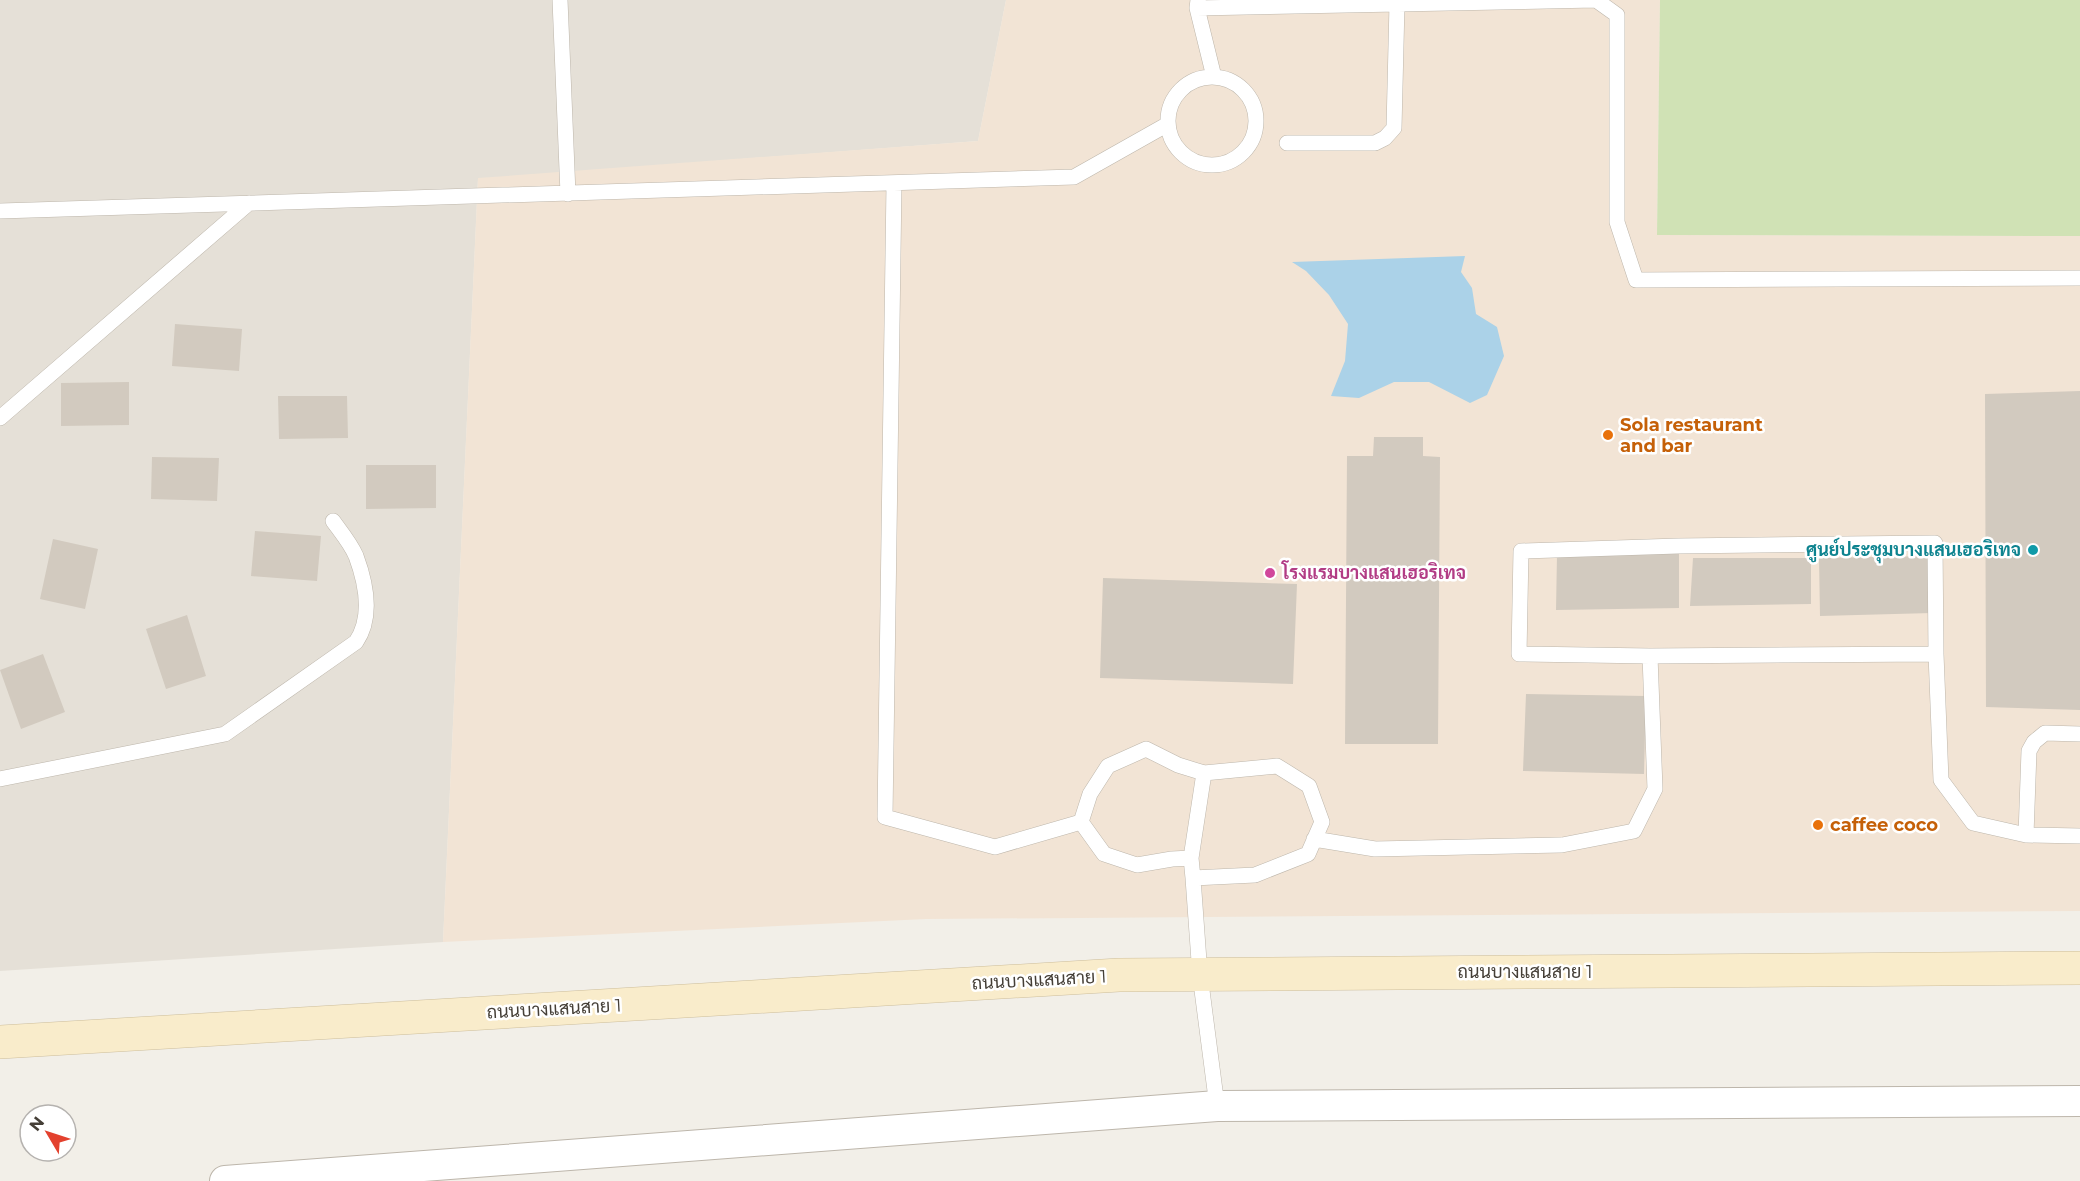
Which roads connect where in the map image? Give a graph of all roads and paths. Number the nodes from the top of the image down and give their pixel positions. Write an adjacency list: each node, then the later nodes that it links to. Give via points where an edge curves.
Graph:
1 (560, 0): 9 (lane)
2 (1596, 0): 4 (lane); 12 (lane, via 1617,15 1617,222 1636,280)
3 (1197, 4): 4 (lane); 5 (lane)
4 (1397, 4): 7 (lane, via 1394,128 1375,143)
5 (1214, 77): 6 (lane, via 1186,85 1176,96); 6 (lane, via 1240,88 1255,111 1252,139 1244,151 1219,164 1191,160 1179,151)
6 (1168, 124): 8 (lane, via 1074,177)
7 (1287, 143)
8 (894, 184): 9 (lane); 20 (lane, via 885,818 996,847)
9 (568, 194): 10 (lane)
10 (249, 203): 11 (lane); 13 (lane)
11 (0, 211)
12 (2080, 278)
13 (0, 418)
14 (333, 521): 19 (lane, via 356,555 368,599 356,642 225,734)
15 (1936, 654): 16 (lane); 16 (lane, via 1935,543 1521,551 1519,654); 21 (lane, via 1941,780 1973,823)
16 (1650, 656): 23 (lane, via 1655,789 1634,831 1562,845 1375,849)
17 (2080, 734): 21 (lane, via 2045,733 2029,751)
18 (1204, 773): 20 (lane, via 1146,749 1107,766 1090,794); 23 (lane, via 1277,766 1309,786 1322,822); 24 (lane)
19 (0, 779)
20 (1081, 822): 24 (lane, via 1104,854 1137,865)
21 (2025, 835): 22 (lane)
22 (2080, 836)
23 (1314, 839): 25 (lane, via 1308,854 1255,875)
24 (1191, 858): 25 (lane)
25 (1193, 878): 27 (lane)
26 (2080, 968): 27 (street, ถนนบางแสนสาย 1)
27 (1200, 975): 28 (street, ถนนบางแสนสาย 1, via 1107,976); 30 (lane)
28 (0, 1042)
29 (2080, 1101): 30 (street)
30 (1218, 1106): 31 (street)
31 (225, 1181)

